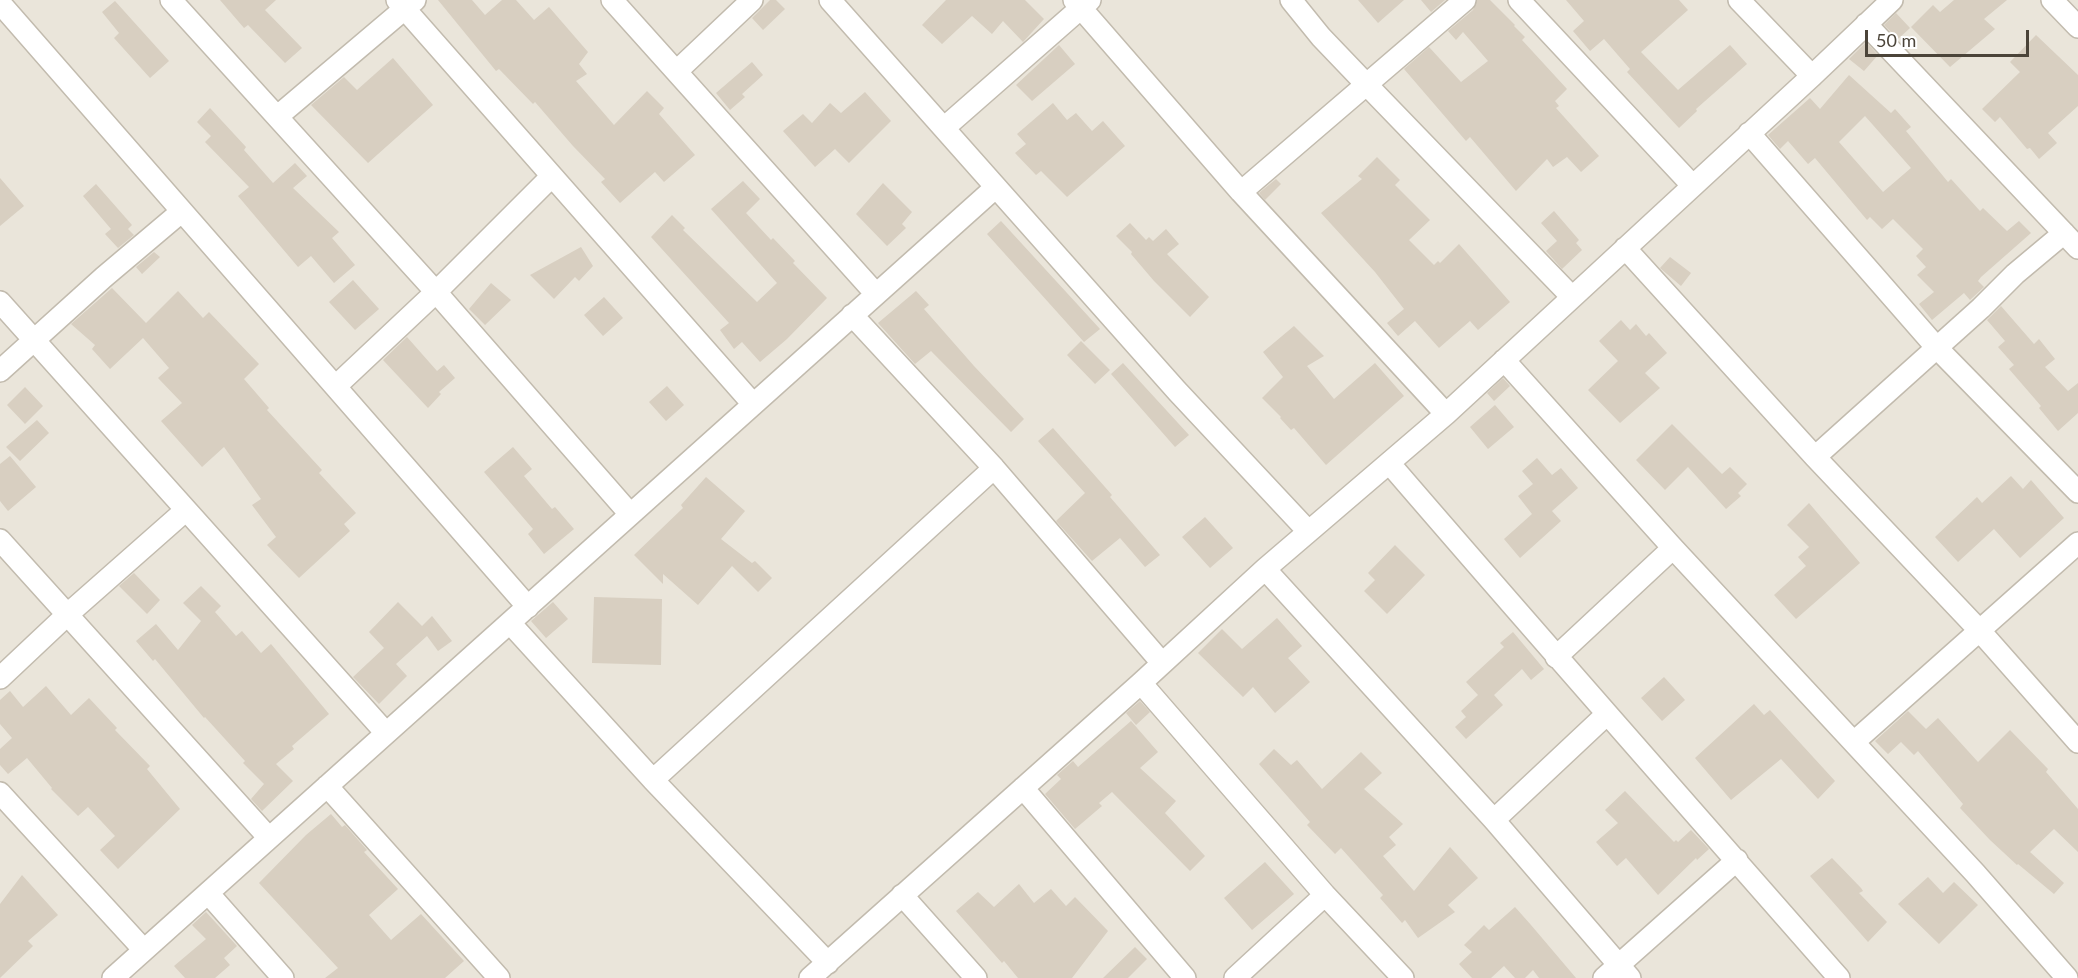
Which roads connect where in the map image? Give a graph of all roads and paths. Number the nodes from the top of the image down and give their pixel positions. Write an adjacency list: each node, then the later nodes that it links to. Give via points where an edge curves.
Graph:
1 (171, 0): 19 (street)
2 (612, 0): 16 (street)
3 (752, 0): 16 (street)
4 (830, 0): 20 (street)
5 (1291, 0): 18 (street)
6 (1465, 0): 18 (street)
7 (1519, 0): 23 (street)
8 (1739, 0): 17 (street)
9 (1892, 0): 14 (street)
10 (2052, 0): 15 (street)
11 (0, 3): 26 (street)
12 (405, 3): 19 (street); 22 (street)
13 (1082, 3): 20 (street); 25 (street)
14 (1866, 24): 17 (street); 27 (street)
15 (2078, 27)
16 (677, 71): 30 (street)
17 (1812, 76): 21 (street)
18 (1366, 84): 25 (street); 31 (street)
19 (278, 116): 29 (street)
20 (944, 128): 24 (street)
21 (1749, 133): 23 (street); 35 (street)
22 (551, 177): 29 (street); 39 (street)
23 (1692, 185): 28 (street)
24 (996, 187): 30 (street); 47 (street)
25 (1241, 192): 40 (street)
26 (181, 212): 34 (street); 38 (street)
27 (2071, 241): 35 (street, via 2015,274)
28 (1625, 248): 31 (street); 41 (street)
29 (436, 292): 38 (street); 46 (street)
30 (876, 294): 33 (street)
31 (1572, 297): 36 (street)
32 (0, 302): 34 (street)
33 (852, 315): 39 (street); 43 (street)
34 (34, 339): 37 (street); 45 (street)
35 (1937, 348): 41 (street); 44 (street)
36 (1504, 360): 40 (street); 50 (street)
37 (0, 371)
38 (336, 386): 52 (street)
39 (753, 404): 46 (street)
40 (1446, 414): 42 (street)
41 (1815, 457): 55 (street)
42 (1390, 464): 47 (street); 56 (street)
43 (994, 468): 57 (street); 64 (street)
44 (2078, 492)
45 (186, 510): 53 (street); 61 (street)
46 (630, 514): 52 (street)
47 (1308, 531): 51 (street)
48 (0, 540): 53 (street)
49 (2078, 543): 55 (street)
50 (1673, 548): 56 (street); 62 (street)
51 (1265, 568): 57 (street); 68 (street)
52 (528, 608): 54 (street)
53 (68, 614): 58 (street); 69 (street)
54 (510, 623): 61 (street); 64 (street)
55 (1980, 631): 62 (street); 63 (street)
56 (1556, 657): 60 (street)
57 (1162, 663): 59 (street)
58 (0, 678)
59 (1141, 683): 66 (street); 73 (street)
60 (1607, 714): 68 (street); 70 (street)
61 (386, 733): 65 (street)
62 (1854, 742): 86 (street)
63 (2078, 742)
64 (653, 780): 75 (street)
65 (327, 786): 69 (street); 76 (street)
66 (1023, 788): 72 (street); 82 (street)
67 (0, 793): 74 (street)
68 (1494, 820): 77 (street)
69 (269, 838): 71 (street)
70 (1737, 860): 77 (street); 85 (street)
71 (208, 893): 74 (street); 79 (street)
72 (902, 895): 75 (street); 81 (street)
73 (1325, 895): 83 (street); 84 (street)
74 (144, 950): 78 (street)
75 (828, 963): 80 (street)
76 (488, 974)
77 (1618, 974)
78 (113, 978)
79 (283, 978)
80 (810, 978)
81 (976, 978)
82 (1185, 978)
83 (1235, 978)
84 (1403, 978)
85 (1839, 978)
86 (2067, 978)

